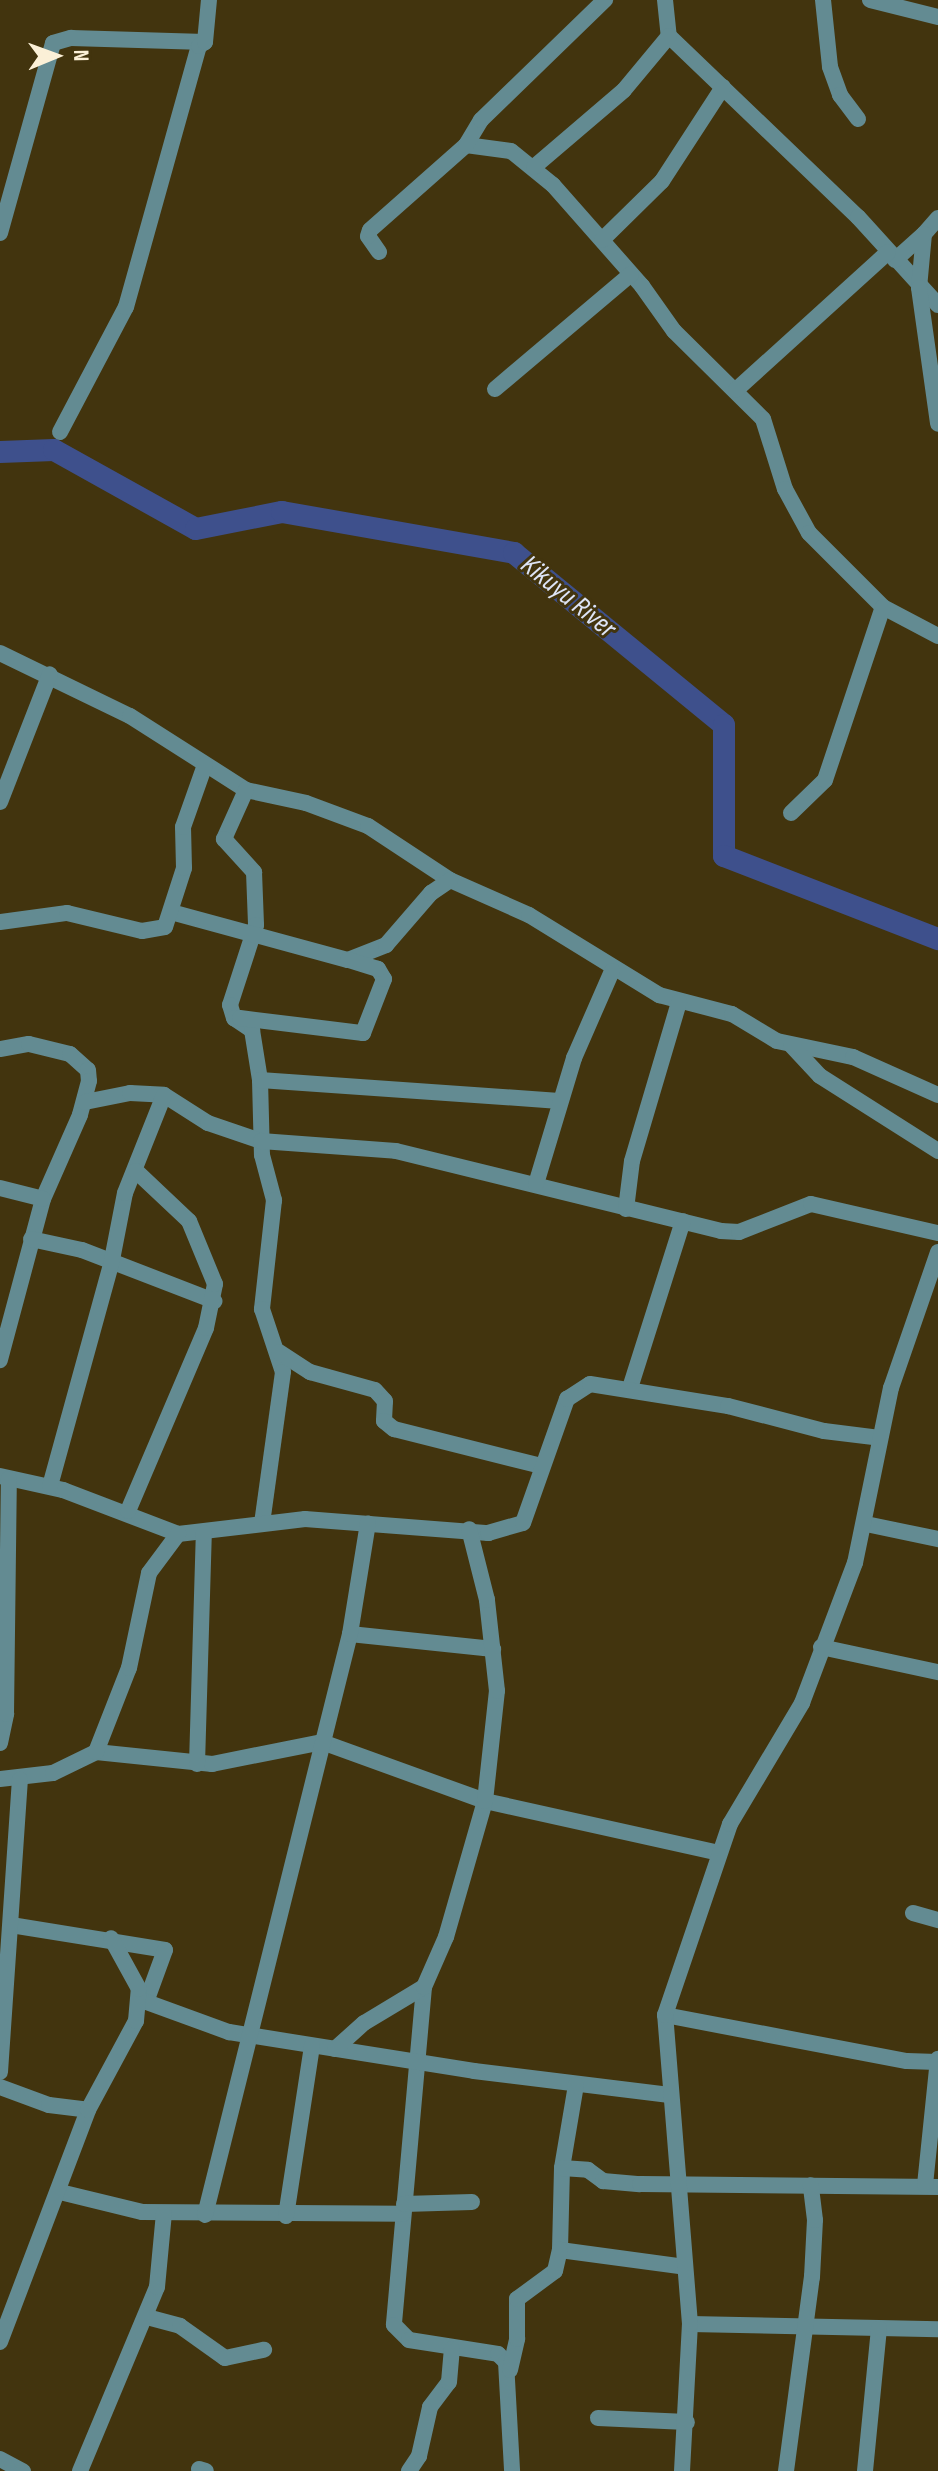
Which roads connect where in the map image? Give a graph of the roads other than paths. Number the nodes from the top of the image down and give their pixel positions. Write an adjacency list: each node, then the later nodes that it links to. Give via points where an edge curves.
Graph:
1 (209, 0): 8 (street)
2 (605, 0): 11 (street, via 481,120)
3 (665, 0): 7 (street)
4 (823, 0): 10 (street, via 830,67 840,95)
5 (870, 0): 6 (street)
6 (938, 17)
7 (669, 36): 9 (street); 12 (street, via 624,90)
8 (205, 42): 14 (street, via 71,38 53,43); 24 (street, via 199,46 126,307)
9 (723, 87): 15 (street, via 662,181); 17 (street)
10 (858, 119)
11 (466, 145): 12 (street, via 511,151); 16 (street, via 370,230 368,236)
12 (534, 167): 15 (street)
13 (932, 228): 17 (street); 19 (street)
14 (0, 233)
15 (602, 240): 18 (street)
16 (379, 252)
17 (892, 256): 19 (street); 22 (street)
18 (631, 274): 21 (street); 22 (street, via 674,331)
19 (919, 288): 20 (street); 23 (street)
20 (938, 305)
21 (495, 389)
22 (736, 390): 25 (street, via 770,429 785,489 809,533)
23 (938, 424)
24 (60, 432)
25 (883, 607): 26 (street); 32 (street, via 825,780)
26 (938, 636)
27 (0, 653): 28 (street)
28 (50, 674): 29 (street, via 130,716); 31 (street)
29 (205, 765): 30 (street); 34 (street, via 183,827 184,868)
30 (246, 790): 33 (street, via 306,803 368,826); 36 (street, via 224,839 254,872)
31 (0, 802)
32 (791, 813)
33 (450, 880): 37 (street, via 431,893 386,945); 38 (street, via 529,915)
34 (171, 912): 35 (street, via 165,927 142,931 83,914); 36 (street)
35 (0, 922)
36 (254, 934): 37 (street); 40 (street, via 230,1005)
37 (348, 960): 40 (street, via 378,969 384,979 363,1033)
38 (612, 971): 39 (street); 46 (street)
39 (679, 1002): 41 (street, via 732,1014); 54 (street, via 632,1161)
40 (234, 1018): 43 (street, via 252,1030)
41 (791, 1045): 45 (street, via 853,1057); 49 (street, via 820,1076)
42 (0, 1049): 47 (street, via 29,1044 70,1054 88,1070)
43 (260, 1080): 46 (street); 48 (street)
44 (164, 1095): 47 (street, via 130,1093); 48 (street, via 208,1123); 50 (street)
45 (938, 1095)
46 (559, 1101): 51 (street)
47 (85, 1102): 53 (street)
48 (261, 1141): 51 (street, via 396,1151); 61 (street, via 274,1200 262,1309)
49 (938, 1151)
50 (136, 1171): 59 (street, via 125,1193); 60 (street, via 199,1237 215,1284)
51 (536, 1184): 54 (street)
52 (0, 1188): 53 (street)
53 (43, 1199): 57 (street)
54 (626, 1209): 55 (street)
55 (683, 1221): 56 (street, via 739,1232 811,1204); 63 (street)
56 (938, 1233)
57 (31, 1239): 59 (street, via 82,1250); 62 (street)
58 (938, 1252): 64 (street, via 898,1364)
59 (111, 1265): 60 (street); 67 (street)
60 (214, 1301): 68 (street)
61 (279, 1352): 65 (street, via 310,1372 375,1390 385,1401 384,1421 394,1429); 69 (street, via 283,1372)
62 (0, 1360)
63 (630, 1388): 64 (street, via 824,1431); 65 (street, via 577,1388 567,1399)
64 (880, 1438): 71 (street)
65 (541, 1466): 72 (street, via 523,1523 500,1532)
66 (4, 1478): 67 (street); 81 (street, via 6,1714)
67 (50, 1486): 68 (street)
68 (128, 1511): 74 (street)
69 (262, 1523): 70 (street); 73 (street)
70 (368, 1523): 72 (street); 76 (street)
71 (866, 1524): 75 (street); 77 (street)
72 (469, 1529): 78 (street)
73 (204, 1533): 74 (street); 83 (street)
74 (178, 1534): 82 (street, via 149,1573 129,1668)
75 (938, 1539)
76 (350, 1634): 78 (street); 80 (street)
77 (821, 1647): 79 (street); 88 (street, via 802,1703 740,1801)
78 (493, 1649): 87 (street, via 497,1725)
79 (938, 1672)
80 (322, 1742): 83 (street); 87 (street); 97 (street)
81 (0, 1743)
82 (96, 1752): 83 (street); 86 (street, via 53,1773)
83 (197, 1764)
84 (0, 1767): 85 (street)
85 (0, 1779): 86 (street)
86 (20, 1780): 91 (street)
87 (485, 1801): 88 (street); 94 (street, via 446,1937)
88 (719, 1853): 96 (street)
89 (913, 1913): 90 (street)
90 (938, 1920)
91 (11, 1925): 92 (street); 93 (street)
92 (111, 1938): 95 (street, via 133,1971); 95 (street, via 167,1953)
93 (5, 1942): 102 (street)
94 (424, 1987): 99 (street, via 364,2023); 101 (street)
95 (144, 2001): 97 (street, via 208,2027); 106 (street)
96 (665, 2015): 100 (street, via 907,2061); 105 (street)
97 (250, 2035): 98 (street); 115 (street)
98 (312, 2046): 99 (street); 116 (street)
99 (335, 2049): 101 (street)
100 (938, 2060): 110 (street)
101 (417, 2063): 103 (street); 113 (street)
102 (0, 2072)
103 (576, 2085): 105 (street); 107 (street)
104 (0, 2087): 106 (street, via 49,2105)
105 (670, 2095): 108 (street)
106 (88, 2110): 111 (street)
107 (562, 2168): 108 (street, via 588,2170 603,2181); 117 (street)
108 (681, 2185): 109 (street); 118 (street)
109 (811, 2185): 110 (street); 121 (street, via 815,2220)
110 (931, 2186)
111 (60, 2192): 114 (street); 124 (street)
112 (472, 2202): 113 (street)
113 (404, 2209): 116 (street); 125 (street, via 393,2314 396,2332)
114 (164, 2213): 115 (street); 119 (street, via 161,2277)
115 (205, 2215): 116 (street)
116 (286, 2216)
117 (560, 2250): 118 (street); 127 (street, via 555,2271 517,2299)
118 (685, 2267): 120 (street)
119 (147, 2317): 126 (street, via 180,2326 225,2358); 132 (street)
120 (690, 2324): 121 (street); 129 (street)
121 (803, 2327): 122 (street); 136 (street)
122 (879, 2329): 123 (street); 137 (street)
123 (938, 2329)
124 (0, 2342)
125 (452, 2349): 127 (street, via 498,2354); 133 (street, via 449,2382 430,2407 419,2456)
126 (264, 2350)
127 (510, 2370): 134 (street)
128 (598, 2418): 129 (street)
129 (687, 2422): 135 (street)
130 (0, 2459): 131 (street)
131 (23, 2471)
132 (80, 2471)
133 (409, 2471)
134 (512, 2471)
135 (682, 2471)
136 (786, 2471)
137 (865, 2471)

